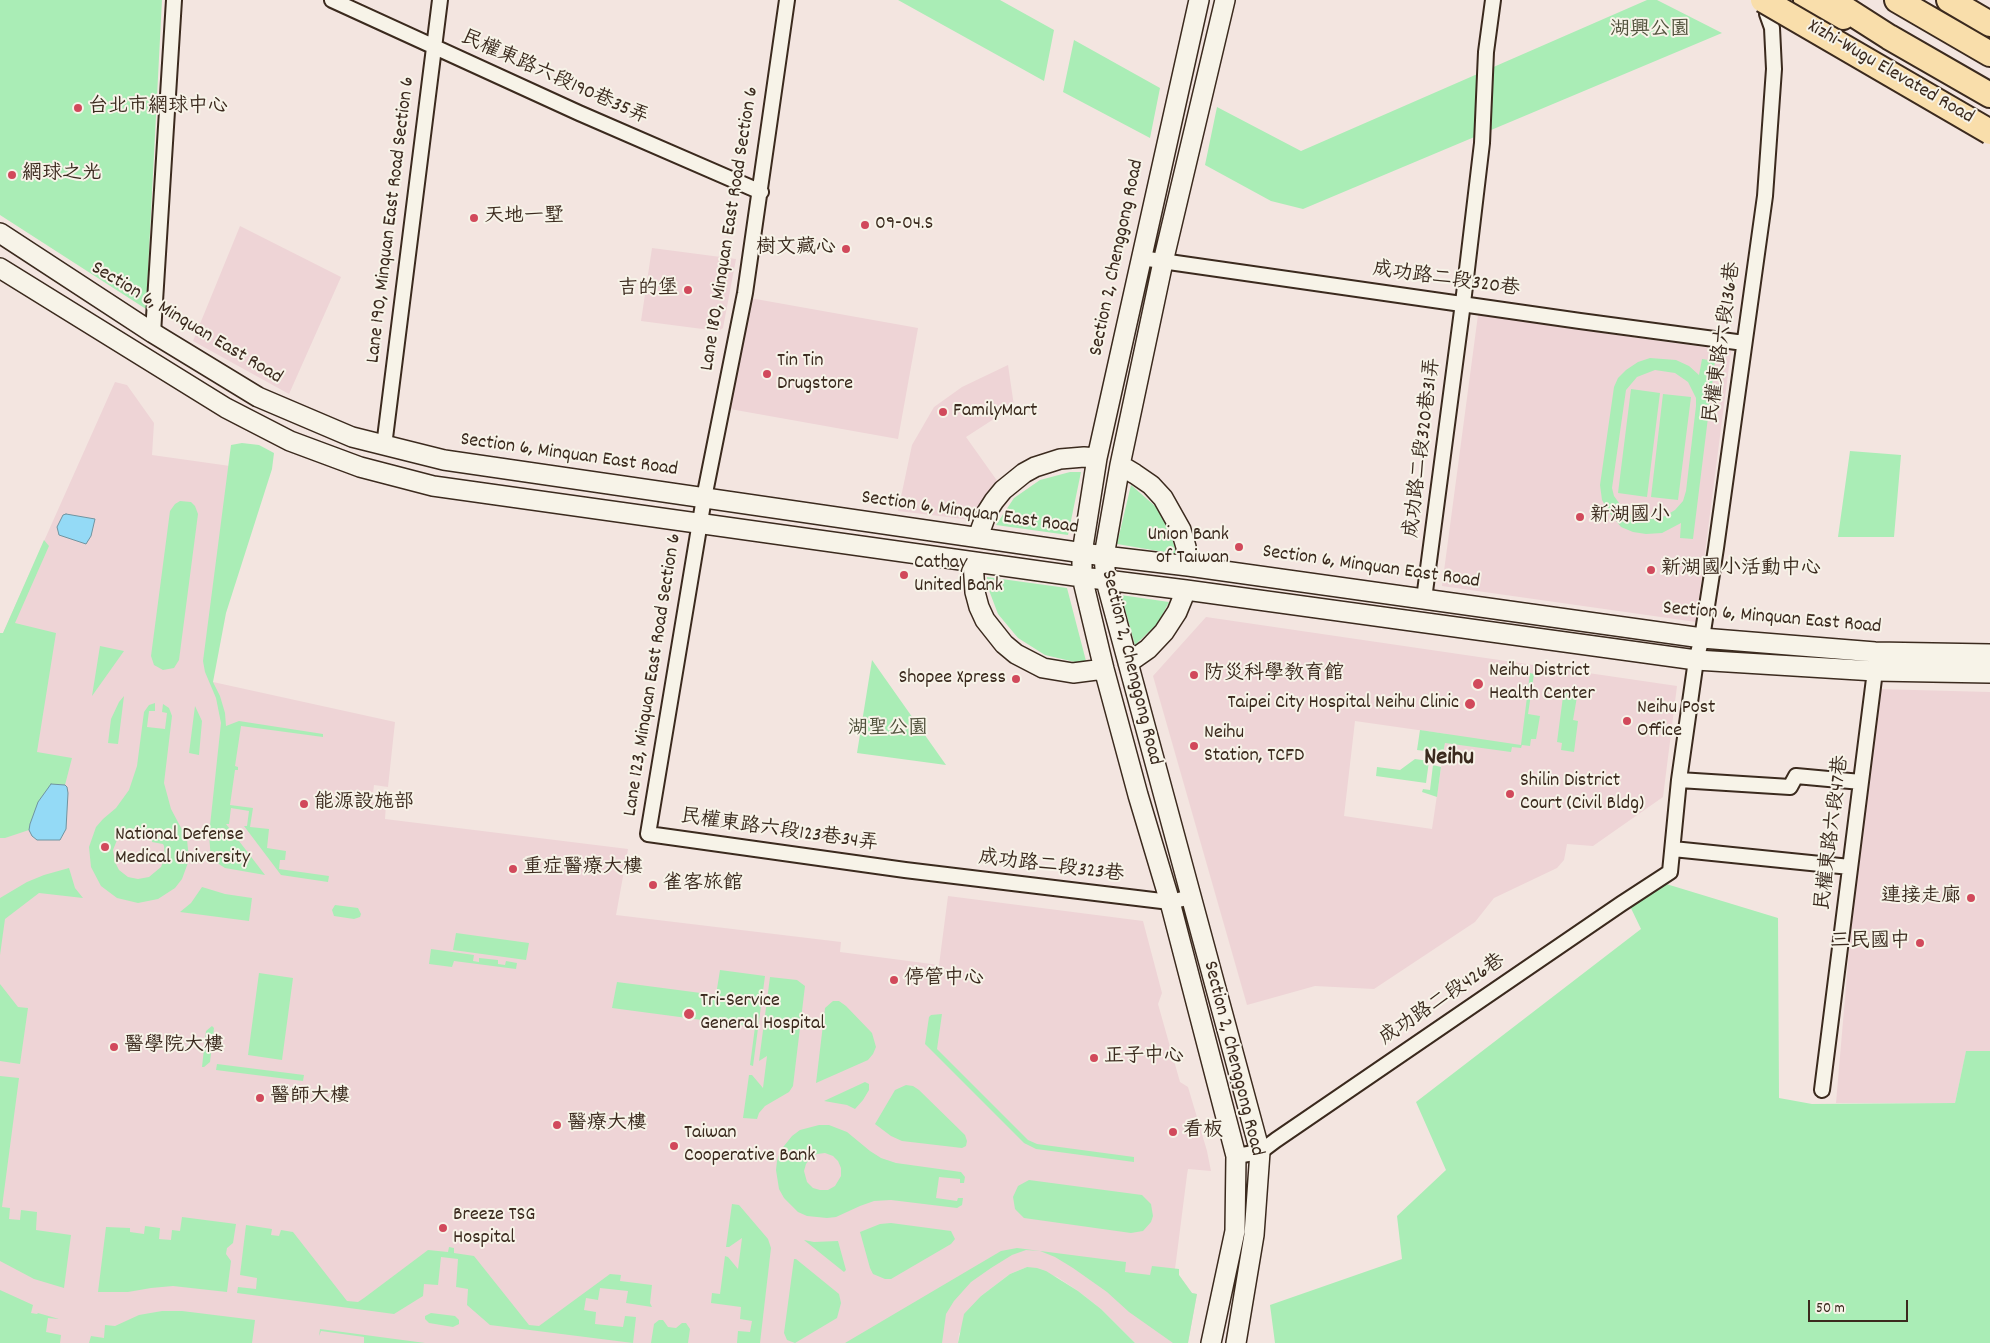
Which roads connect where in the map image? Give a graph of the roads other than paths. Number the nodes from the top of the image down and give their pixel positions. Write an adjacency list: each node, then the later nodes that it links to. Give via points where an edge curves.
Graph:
1 (174, 0): 28 (street)
2 (332, 0): 18 (street, 民權東路六段190巷35弄)
3 (440, 0): 18 (street, Lane 190, Minquan East Road Section 6)
4 (787, 0): 22 (street, Lane 180, Minquan East Road Section 6)
5 (1199, 0): 24 (main road, Section 2, Chenggong Road)
6 (1224, 0): 25 (main road, Section 2, Chenggong Road)
7 (1493, 0): 27 (street, 成功路二段320巷31弄, via 1482,143)
8 (1763, 0): 21 (highway, Xizhi-Wugu Elevated Road, bridge)
9 (1768, 0): 16 (street, 民權東路六段136巷, via 1767,14)
10 (1783, 0): 16 (street, 民權東路六段136巷, via 1781,18)
11 (1806, 0): 17 (highway)
12 (1831, 0): 17 (highway)
13 (1897, 0): 19 (highway)
14 (1949, 0): 15 (highway)
15 (1990, 24)
16 (1772, 28): 29 (street, 民權東路六段136巷, via 1774,68 1765,196)
17 (1889, 37): 20 (highway)
18 (434, 46): 22 (street, 民權東路六段190巷35弄); 30 (street, Lane 190, Minquan East Road Section 6)
19 (1990, 54)
20 (1990, 95)
21 (1990, 132)
22 (760, 192): 33 (street, Lane 180, Minquan East Road Section 6, via 745,293)
23 (0, 234): 28 (main road, Section 6, Minquan East Road)
24 (1141, 258): 25 (street, 成功路二段320巷); 31 (main road, Section 2, Chenggong Road)
25 (1163, 262): 27 (street, 成功路二段320巷); 32 (main road, Section 2, Chenggong Road)
26 (0, 268): 34 (main road, via 226,408 290,440 360,467 433,486)
27 (1463, 303): 29 (street, 成功路二段320巷); 43 (street, 成功路二段320巷31弄)
28 (153, 332): 30 (main road, Section 6, Minquan East Road, via 258,397 352,437)
29 (1744, 343): 44 (street, 民權東路六段136巷)
30 (384, 446): 33 (main road, Section 6, Minquan East Road, via 444,460)
31 (1097, 458): 35 (main road, via 1060,459 1024,473 994,501); 36 (main road, Section 2, Chenggong Road)
32 (1120, 465): 37 (main road, Section 2, Chenggong Road); 39 (main road, via 1136,474 1163,498 1181,530)
33 (704, 498): 34 (street, Lane 180, Minquan East Road Section 6); 35 (main road, Section 6, Minquan East Road)
34 (700, 523): 38 (main road); 53 (street, Lane 123, Minquan East Road Section 6)
35 (978, 537): 36 (main road, Section 6, Minquan East Road)
36 (1082, 553): 37 (main road, Section 6, Minquan East Road); 40 (main road, Section 2, Chenggong Road)
37 (1104, 556): 39 (main road, Section 6, Minquan East Road); 41 (main road, Section 2, Chenggong Road)
38 (973, 562): 40 (main road); 48 (main road, via 974,592 985,620 1016,654 1043,668 1074,673)
39 (1188, 566): 43 (main road, Section 6, Minquan East Road)
40 (1082, 577): 41 (main road); 48 (main road, Section 2, Chenggong Road)
41 (1106, 580): 42 (main road); 47 (main road, Section 2, Chenggong Road)
42 (1186, 590): 46 (main road); 47 (main road, via 1164,632 1148,650)
43 (1424, 599): 44 (main road, Section 6, Minquan East Road)
44 (1702, 638): 45 (main road, Section 6, Minquan East Road, via 1875,652); 46 (street, 民權東路六段136巷)
45 (1990, 654)
46 (1696, 660): 49 (main road); 51 (street, 民權東路六段136巷)
47 (1128, 663): 58 (main road, Section 2, Chenggong Road)
48 (1104, 669): 59 (main road, Section 2, Chenggong Road)
49 (1875, 671): 50 (main road); 52 (street, 民權東路六段47巷)
50 (1990, 673)
51 (1679, 780): 52 (street, via 1790,787 1796,776); 54 (street, 民權東路六段136巷)
52 (1861, 782): 55 (street, 民權東路六段47巷)
53 (648, 834): 56 (street, 民權東路六段123巷34弄)
54 (1673, 849): 55 (street); 57 (street, 民權東路六段136巷)
55 (1850, 867): 60 (street, 民權東路六段47巷)
56 (905, 870): 59 (street, 成功路二段323巷)
57 (1670, 872): 61 (street, 成功路二段426巷)
58 (1191, 897): 59 (street, 成功路二段323巷); 61 (main road, Section 2, Chenggong Road)
59 (1170, 902): 62 (main road, Section 2, Chenggong Road)
60 (1822, 1090)
61 (1260, 1152): 62 (street, 成功路二段426巷); 64 (main road, Section 2, Chenggong Road, via 1254,1235)
62 (1236, 1156): 63 (main road, Section 2, Chenggong Road, via 1235,1231)
63 (1211, 1343)
64 (1237, 1343)

